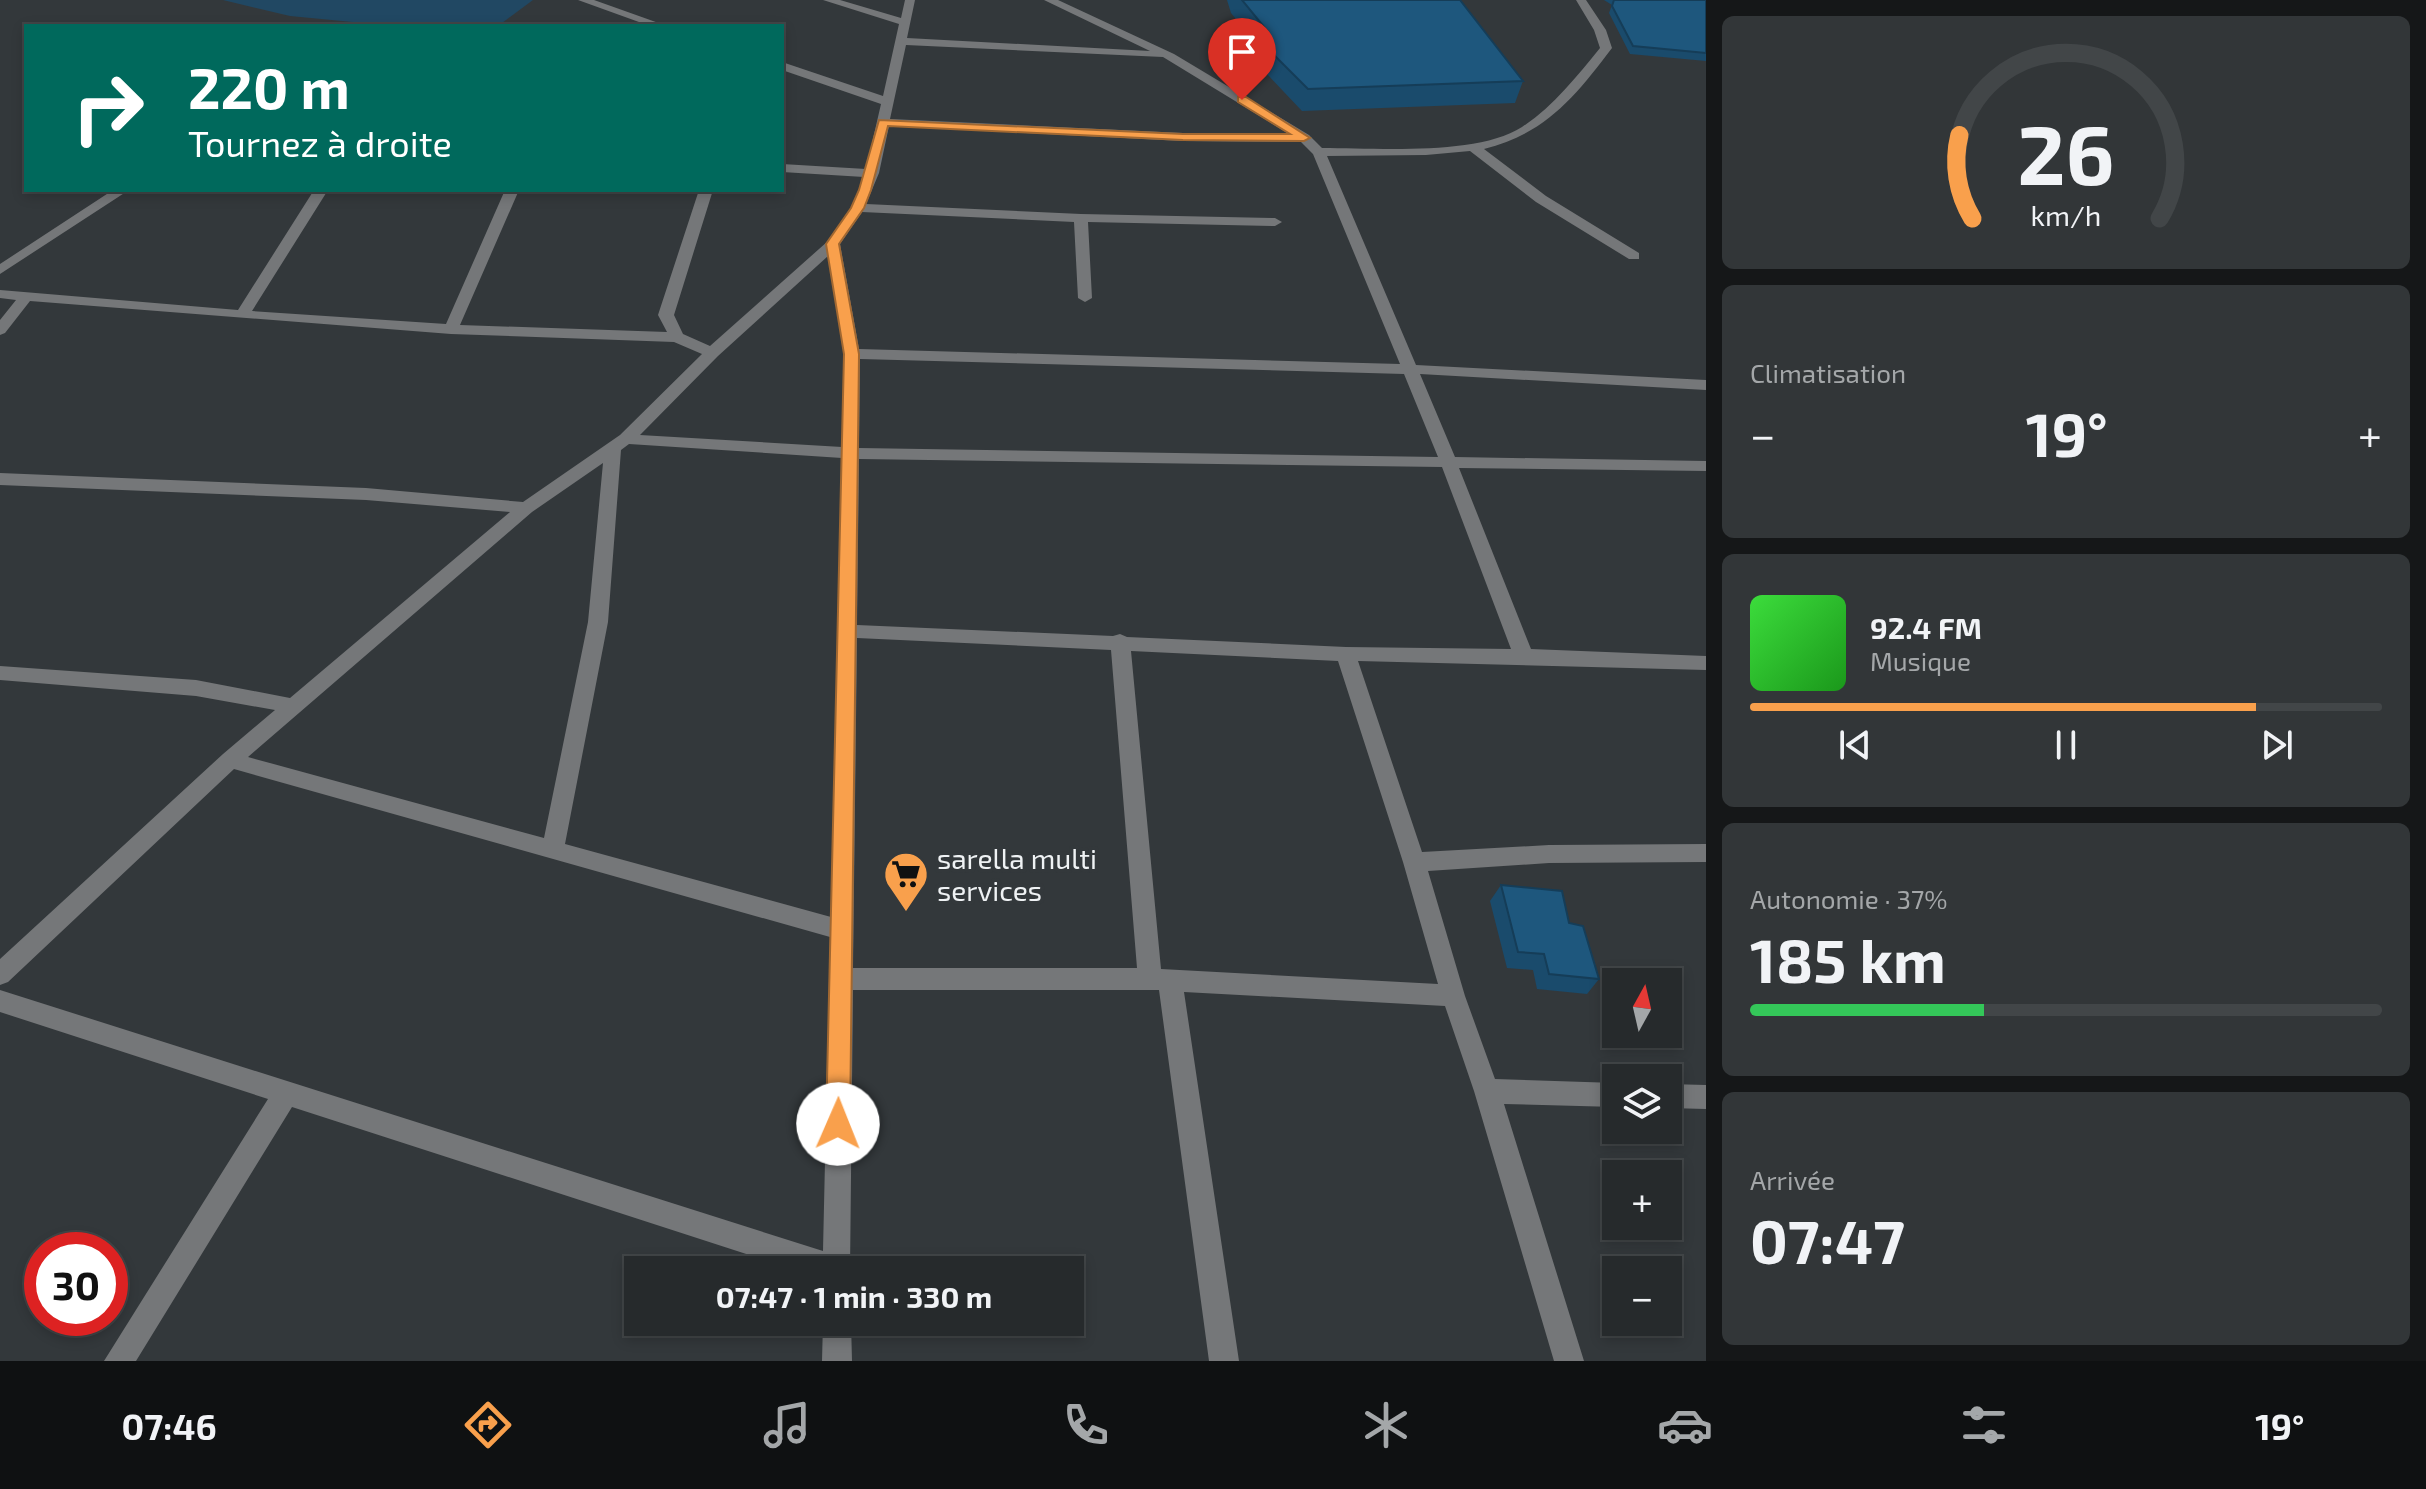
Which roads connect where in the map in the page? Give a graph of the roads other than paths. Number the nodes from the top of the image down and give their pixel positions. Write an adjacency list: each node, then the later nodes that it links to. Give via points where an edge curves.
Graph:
1 (583, 0): 7 (street)
2 (828, 0): 6 (street)
3 (910, 0): 6 (street)
4 (1049, 0): 9 (street)
5 (1581, 0): 14 (street, via 1606,48 1571,91 1523,133)
6 (906, 23): 8 (street)
7 (655, 24)
8 (903, 41): 9 (street); 11 (street)
9 (1170, 56): 13 (street)
10 (784, 67): 11 (street)
11 (887, 102): 12 (street)
12 (883, 122): 13 (street); 17 (street)
13 (1304, 138): 15 (street)
14 (1471, 146): 15 (street); 26 (street, via 1541,199)
15 (1319, 152): 37 (street)
16 (784, 168): 17 (street)
17 (872, 173): 22 (street)
18 (119, 192): 27 (street)
19 (320, 192): 31 (street)
20 (511, 192): 32 (street)
21 (705, 192): 34 (street, via 666,315)
22 (858, 208): 23 (street); 25 (street)
23 (1081, 218): 24 (street); 30 (street)
24 (1275, 222)
25 (833, 244): 35 (street); 36 (street)
26 (1634, 256)
27 (0, 270)
28 (0, 294): 29 (street)
29 (25, 298): 31 (street); 33 (street)
30 (1085, 298)
31 (242, 315): 32 (street)
32 (451, 329): 34 (street)
33 (0, 330)
34 (677, 337): 35 (street)
35 (712, 353): 39 (street)
36 (852, 354): 37 (street); 40 (street)
37 (1408, 369): 38 (street); 41 (street)
38 (1706, 385)
39 (619, 445): 40 (street); 44 (street); 53 (street, via 598,622)
40 (848, 453): 41 (street); 45 (street)
41 (1449, 463): 42 (street); 48 (street)
42 (1706, 466)
43 (0, 479): 44 (street, via 366,494)
44 (526, 508): 51 (street)
45 (847, 631): 46 (street); 56 (street)
46 (1120, 641): 47 (street); 59 (street)
47 (1346, 654): 48 (street); 55 (street)
48 (1524, 656): 49 (street)
49 (1706, 663)
50 (0, 673): 51 (street, via 196,688)
51 (294, 706): 52 (street)
52 (230, 760): 53 (street); 57 (street)
53 (553, 849): 56 (street)
54 (1706, 853): 55 (street)
55 (1414, 862): 60 (street)
56 (840, 930): 58 (street)
57 (0, 974)
58 (840, 979): 59 (street); 68 (street)
59 (1160, 980): 60 (street); 72 (street)
60 (1453, 996): 62 (street)
61 (0, 1001): 63 (street)
62 (1487, 1091): 64 (street); 73 (street)
63 (286, 1093): 67 (street); 70 (street)
64 (1602, 1095)
65 (1682, 1096): 66 (street)
66 (1706, 1097)
67 (792, 1256)
68 (836, 1256)
69 (837, 1336): 71 (street)
70 (119, 1361)
71 (837, 1361)
72 (1224, 1361)
73 (1569, 1361)

